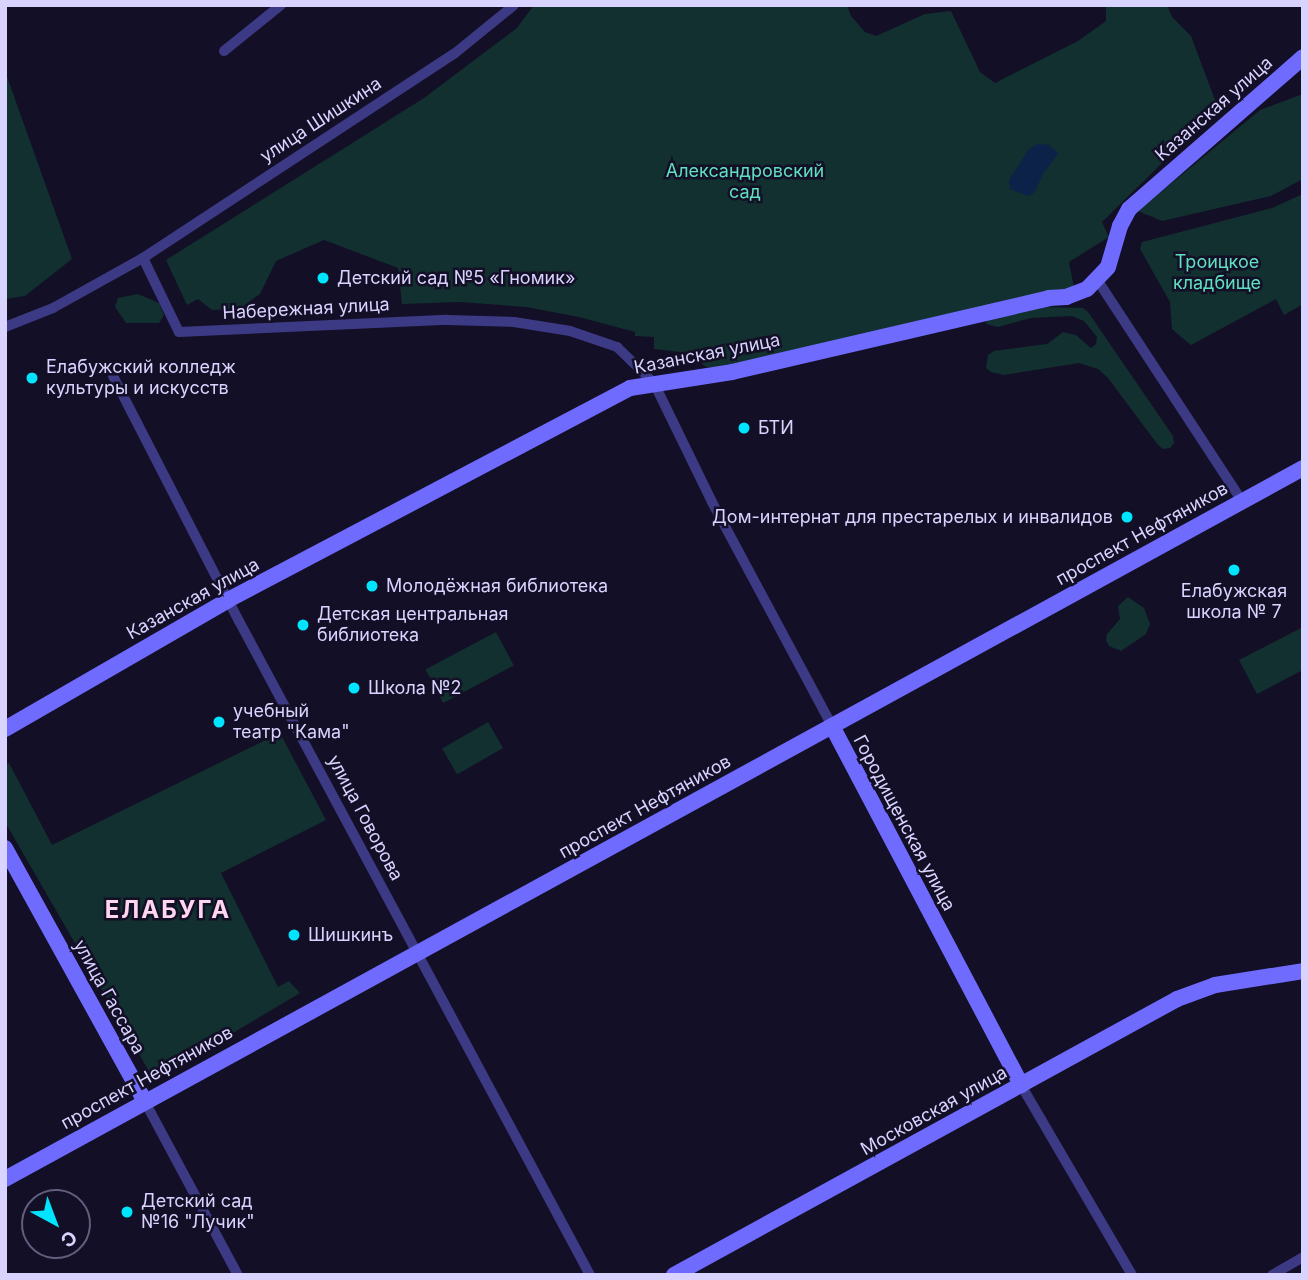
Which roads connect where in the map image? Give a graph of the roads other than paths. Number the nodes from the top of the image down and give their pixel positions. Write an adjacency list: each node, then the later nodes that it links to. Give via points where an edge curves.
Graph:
1 (281, 5): 3 (street)
2 (513, 5): 5 (street, улица Шишкина, via 454,54)
3 (224, 51)
4 (1303, 57): 6 (main road, Казанская улица, via 1129,209 1113,257)
5 (143, 258): 7 (street, via 53,308); 9 (street, Набережная улица, via 179,332 447,320 514,322 603,341 629,357)
6 (1098, 281): 9 (main road, Казанская улица, via 1066,297 732,372); 11 (street)
7 (5, 327)
8 (113, 376): 12 (street, улица Говорова)
9 (654, 383): 12 (main road, Казанская улица, via 610,397); 13 (street, Городищенская улица)
10 (1303, 468): 11 (main road, проспект Нефтяников)
11 (1242, 502): 13 (main road, проспект Нефтяников)
12 (228, 600): 14 (main road, Казанская улица); 16 (street, улица Говорова)
13 (832, 726): 16 (main road, проспект Нефтяников); 18 (main road, Городищенская улица)
14 (5, 729)
15 (5, 848): 19 (main road, улица Гассара)
16 (417, 954): 19 (main road, проспект Нефтяников); 23 (street, улица Говорова)
17 (1303, 971): 18 (main road, Московская улица, via 1215,985 1177,999)
18 (1021, 1085): 24 (main road, Московская улица); 25 (street, Городищенская улица)
19 (145, 1100): 20 (main road, проспект Нефтяников); 22 (street, улица Гассара)
20 (5, 1178)
21 (1303, 1257): 26 (street)
22 (238, 1275)
23 (590, 1275)
24 (674, 1275)
25 (1132, 1275)
26 (1272, 1275)

